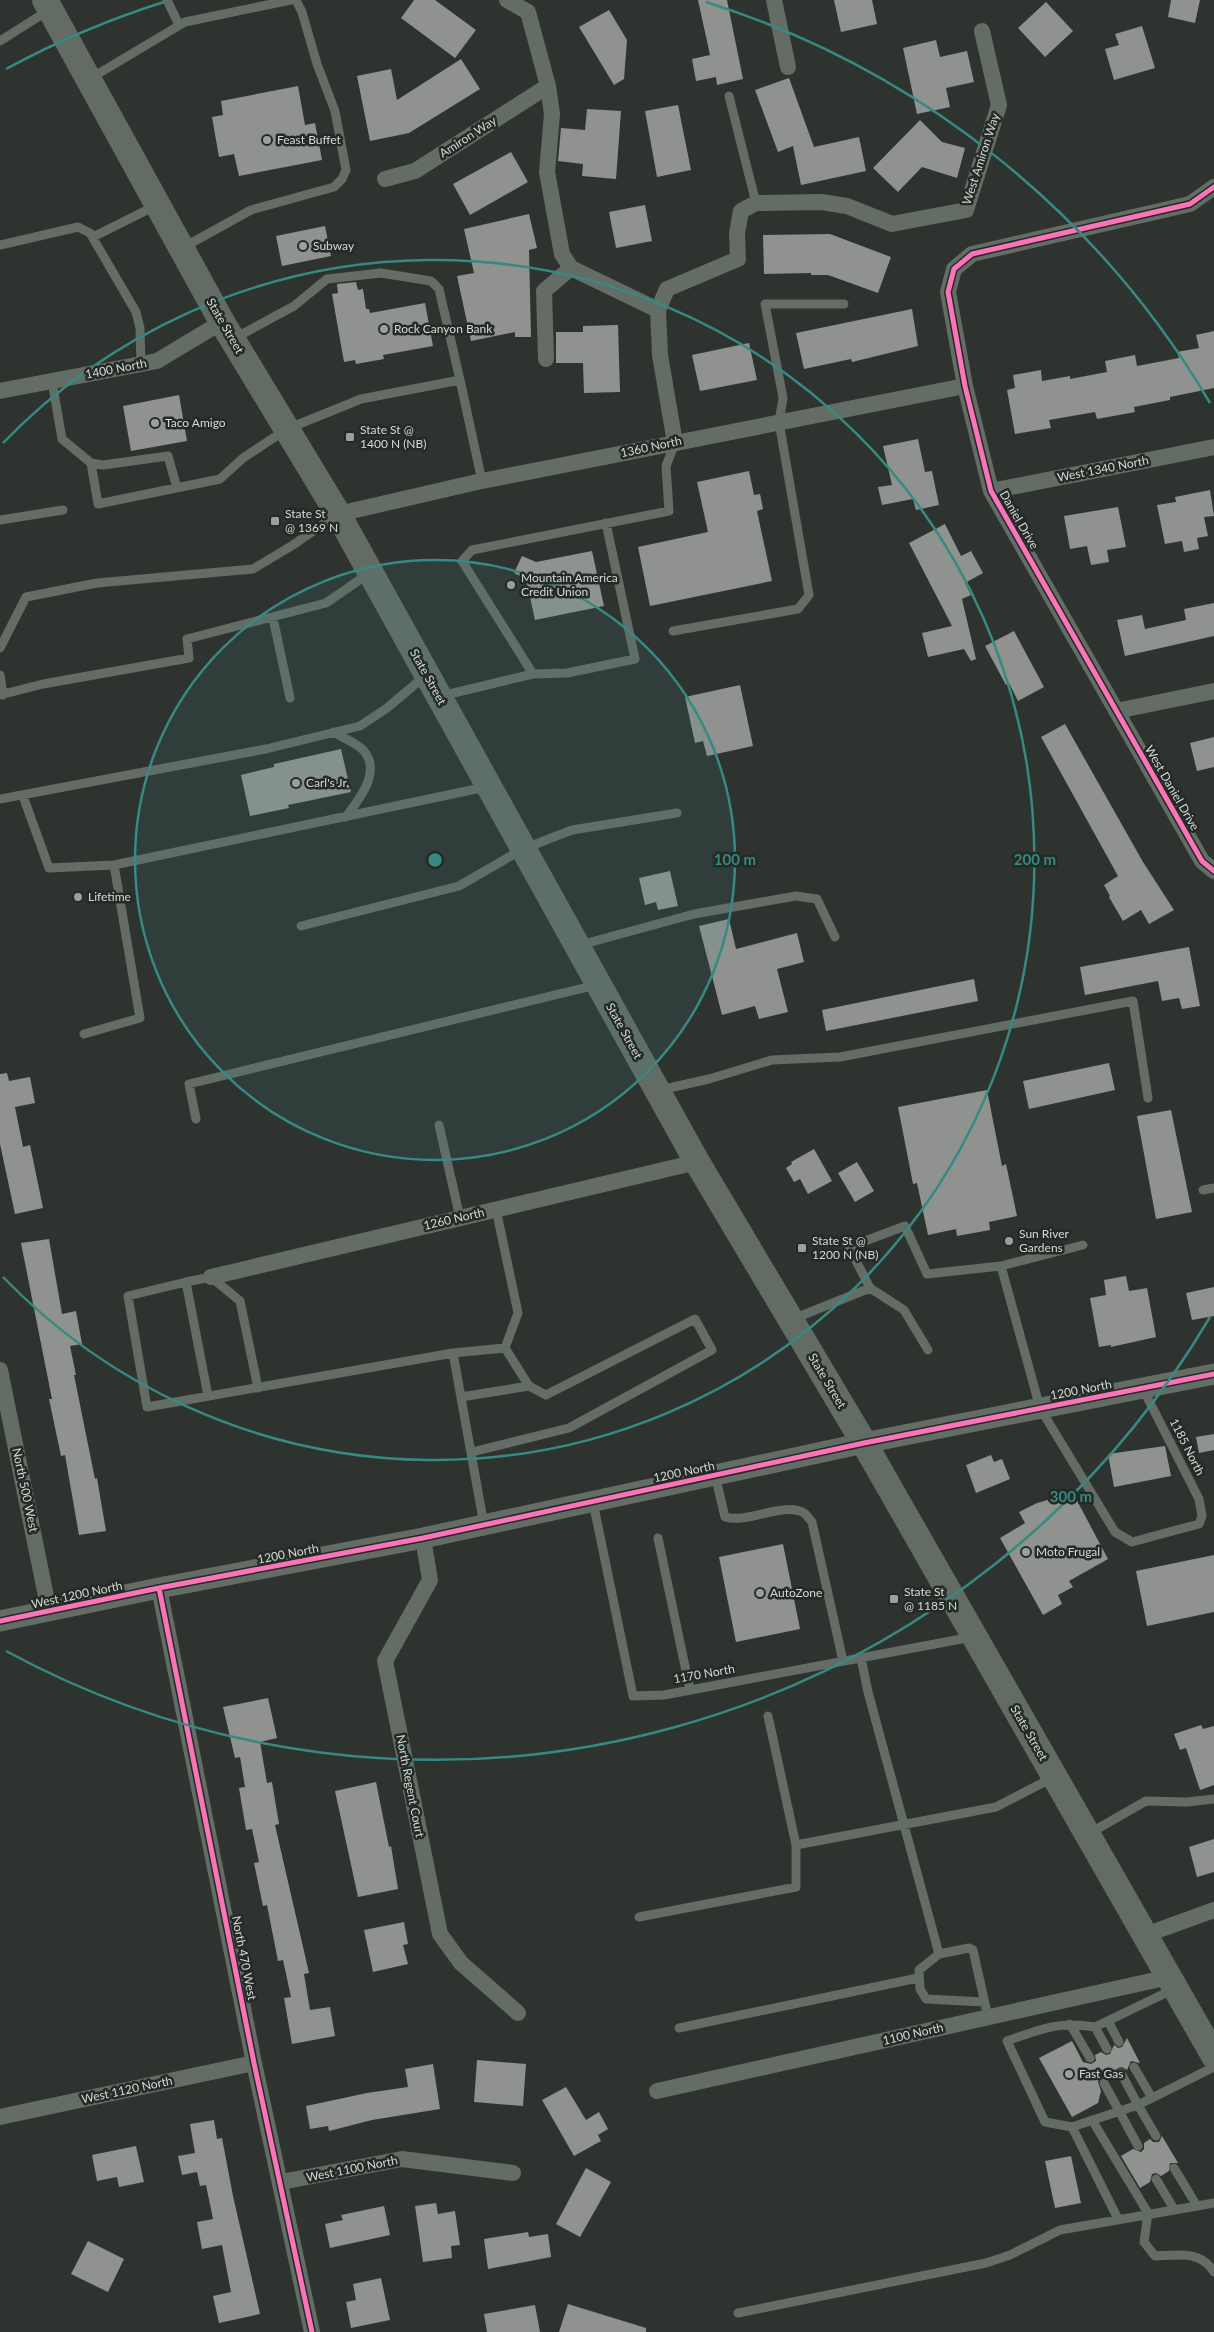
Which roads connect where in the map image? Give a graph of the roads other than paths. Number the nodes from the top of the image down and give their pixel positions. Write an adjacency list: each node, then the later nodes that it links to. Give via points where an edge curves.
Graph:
1 (167, 0): 7 (lane)
2 (290, 0): 7 (lane)
3 (296, 0): 20 (lane, via 335,111 346,170 342,179 334,187 251,210)
4 (506, 0): 12 (street, via 528,12)
5 (774, 0): 10 (street)
6 (47, 5): 9 (lane); 11 (main road, State Street)
7 (179, 25): 11 (lane)
8 (982, 31): 16 (street, West Amiron Way, via 999,104 966,210 892,224 848,206 821,202)
9 (0, 40)
10 (788, 68)
11 (89, 79): 17 (main road, State Street)
12 (548, 86): 14 (street, Amiron Way, via 415,171); 21 (street, via 552,114 546,172 562,254)
13 (730, 96): 16 (lane)
14 (385, 180)
15 (1214, 187): 29 (street, Daniel Drive, via 1190,204 972,254 954,269 948,292)
16 (756, 203): 23 (street, via 742,211 737,234 738,259 667,289)
17 (158, 205): 18 (lane); 20 (main road, State Street)
18 (93, 237): 19 (lane, via 78,227); 26 (lane, via 136,312 140,328)
19 (0, 246)
20 (182, 248): 24 (main road, State Street)
21 (571, 268): 23 (street); 25 (street, via 544,291)
22 (844, 304): 31 (lane, via 765,304 783,398)
23 (658, 310): 33 (street, via 660,355)
24 (228, 331): 26 (street, 1400 North, via 157,361); 27 (lane, via 294,306 327,279 381,272 432,281 440,289); 32 (main road, State Street)
25 (546, 359)
26 (140, 364): 28 (street, 1400 North)
27 (460, 380): 32 (lane, via 361,399); 36 (lane)
28 (52, 381): 30 (street, 1400 North); 35 (lane, via 62,439)
29 (966, 386): 31 (street, 1360 North); 38 (street, Daniel Drive)
30 (0, 391)
31 (779, 422): 33 (street, 1360 North); 45 (lane, via 809,595 798,609)
32 (287, 429): 37 (lane, via 243,458 220,479); 40 (main road, State Street)
33 (675, 443): 36 (street, 1360 North); 42 (lane, via 666,466 669,511)
34 (1214, 447): 38 (street, West 1340 North)
35 (91, 463): 37 (lane, via 103,465 168,456); 37 (lane, via 98,504)
36 (482, 481): 40 (street, 1360 North)
37 (176, 488)
38 (991, 491): 53 (street, Daniel Drive)
39 (62, 510): 41 (lane)
40 (338, 514): 43 (main road, State Street); 46 (lane, via 253,569 97,583 26,597)
41 (0, 520)
42 (606, 523): 47 (lane, via 634,659 567,673); 47 (lane, via 472,550 462,561)
43 (370, 573): 44 (lane, via 326,603); 49 (main road, State Street)
44 (273, 618): 51 (lane, via 188,639 189,658 43,684); 52 (lane)
45 (673, 631)
46 (0, 648)
47 (534, 674): 49 (lane)
48 (0, 675): 51 (lane)
49 (433, 685): 54 (lane, via 360,726); 55 (main road, State Street)
50 (1214, 692): 53 (street)
51 (1, 695)
52 (290, 698)
53 (1116, 711): 62 (street, West Daniel Drive, via 1202,861)
54 (334, 732): 56 (lane, via 266,749); 59 (lane, via 364,751 370,766 367,788)
55 (489, 787): 59 (lane); 60 (main road, State Street)
56 (23, 796): 57 (lane); 61 (lane, via 49,868)
57 (0, 799)
58 (677, 813): 60 (lane, via 572,830)
59 (346, 817): 61 (lane)
60 (523, 849): 63 (lane, via 459,886); 65 (main road, State Street)
61 (114, 866): 67 (lane, via 140,1018)
62 (1214, 871)
63 (300, 926)
64 (835, 937): 65 (lane, via 817,899 796,896 694,914)
65 (577, 946): 66 (main road, State Street)
66 (598, 985): 68 (main road, State Street); 70 (lane, via 189,1084)
67 (84, 1034)
68 (658, 1091): 69 (lane, via 772,1060 840,1056 1133,1001); 72 (main road, State Street)
69 (1148, 1098)
70 (196, 1119)
71 (438, 1125): 76 (lane)
72 (697, 1162): 75 (street, 1260 North); 82 (main road, State Street)
73 (1214, 1188): 74 (lane)
74 (1203, 1190)
75 (496, 1209): 76 (street, 1260 North); 83 (lane, via 518,1313)
76 (460, 1218): 79 (street, 1260 North)
77 (1084, 1245): 78 (lane)
78 (1000, 1266): 81 (lane, via 927,1274 905,1226 849,1247); 93 (lane)
79 (211, 1277): 80 (lane); 89 (lane, via 240,1301)
80 (186, 1282): 91 (lane); 91 (lane, via 128,1296 147,1407)
81 (870, 1288): 82 (lane); 84 (lane, via 904,1310)
82 (791, 1320): 94 (main road, State Street)
83 (505, 1348): 85 (lane); 88 (lane)
84 (928, 1350)
85 (453, 1353): 89 (lane); 92 (lane)
86 (1214, 1374): 90 (street, 1200 North)
87 (1, 1378): 102 (street, North 500 West)
88 (530, 1386): 92 (lane); 95 (lane, via 546,1395 695,1319 712,1350 569,1428)
89 (258, 1388): 91 (lane)
90 (1143, 1388): 93 (street, 1200 North); 93 (lane, 1185 North, via 1199,1499 1202,1516 1199,1524 1132,1542 1115,1532)
91 (208, 1396)
92 (461, 1397): 95 (lane)
93 (1040, 1408): 94 (street, 1200 North)
94 (864, 1443): 96 (street, 1200 North); 104 (main road, State Street)
95 (472, 1452): 98 (lane)
96 (715, 1475): 97 (street, 1200 North); 106 (lane, via 725,1517 734,1520 787,1510 803,1513 812,1522)
97 (592, 1502): 98 (street, 1200 North); 107 (lane, 1170 North, via 633,1696)
98 (484, 1525): 99 (street, 1200 North)
99 (423, 1538): 101 (street, 1200 North); 121 (street, North Regent Court, via 430,1580 385,1661 440,1934 461,1963)
100 (658, 1538): 107 (lane)
101 (158, 1588): 102 (street, West 1200 North); 130 (street, North 470 West)
102 (50, 1611): 103 (street, West 1200 North)
103 (0, 1621)
104 (974, 1637): 105 (lane, 1170 North); 109 (main road, State Street)
105 (861, 1658): 106 (lane, 1170 North); 111 (lane)
106 (843, 1662): 107 (lane, 1170 North)
107 (690, 1690)
108 (768, 1716): 113 (lane)
109 (1054, 1777): 111 (lane, via 996,1808); 112 (main road, State Street)
110 (1214, 1799): 112 (lane, via 1146,1801)
111 (904, 1826): 113 (lane); 117 (lane)
112 (1087, 1834): 116 (main road, State Street)
113 (796, 1845): 115 (lane, via 796,1887)
114 (1214, 1910): 116 (street)
115 (639, 1917)
116 (1145, 1935): 119 (main road, State Street)
117 (939, 1954): 118 (lane, via 919,1970); 120 (lane, via 973,1950)
118 (918, 1978): 120 (lane, via 926,1999 958,2002); 125 (lane)
119 (1172, 1983): 120 (street, 1100 North); 122 (lane); 128 (main road, State Street)
120 (986, 2010): 135 (street, 1100 North)
121 (518, 2013)
122 (1108, 2021): 124 (lane); 126 (lane)
123 (1070, 2024): 124 (lane); 129 (lane); 141 (lane, via 1051,2026 1007,2041 1045,2122)
124 (1095, 2027): 127 (lane)
125 (680, 2028)
126 (1119, 2042)
127 (1107, 2049)
128 (1214, 2056)
129 (1090, 2058)
130 (254, 2063): 139 (street, West 1120 North); 147 (street, North 470 West)
131 (1134, 2066): 136 (lane)
132 (1214, 2067): 136 (lane)
133 (1121, 2073): 137 (lane)
134 (1104, 2083): 138 (lane)
135 (657, 2091)
136 (1152, 2098): 137 (lane)
137 (1138, 2105): 138 (lane); 142 (lane)
138 (1119, 2111): 140 (lane); 143 (lane)
139 (0, 2117)
140 (1092, 2120): 141 (lane); 151 (lane)
141 (1072, 2127): 152 (lane)
142 (1156, 2136)
143 (1138, 2146)
144 (1174, 2168): 149 (lane)
145 (513, 2173): 147 (street, West 1100 North, via 402,2159)
146 (1156, 2179): 150 (lane)
147 (281, 2182): 155 (street, North 470 West)
148 (1214, 2203): 149 (lane)
149 (1197, 2206): 150 (lane)
150 (1174, 2209): 151 (lane)
151 (1148, 2213): 152 (lane); 153 (lane, via 1144,2242 1155,2256 1191,2254 1210,2265)
152 (1118, 2219): 154 (lane, via 1060,2230 986,2263)
153 (1214, 2272)
154 (738, 2313)
155 (312, 2332)

